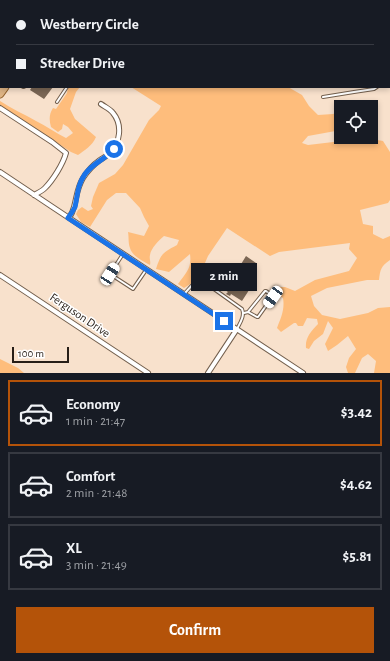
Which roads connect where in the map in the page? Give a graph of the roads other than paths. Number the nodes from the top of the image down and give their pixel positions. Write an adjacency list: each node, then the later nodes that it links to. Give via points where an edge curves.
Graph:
1 (65, 88): 4 (lane)
2 (374, 88): 3 (lane)
3 (323, 97)
4 (57, 102)
5 (101, 104): 9 (street, via 117,118 119,138 111,152 85,174)
6 (0, 108): 8 (street, via 66,153 53,179)
7 (0, 172): 8 (street)
8 (34, 195): 9 (street)
9 (68, 218): 10 (street)
10 (123, 254): 11 (street); 11 (lane, via 110,274 133,289)
11 (147, 269): 13 (street)
12 (0, 275): 17 (street, Ferguson Drive)
13 (184, 294): 15 (lane, via 195,282 204,282); 16 (street)
14 (248, 312): 14 (lane, via 265,291 273,296 258,317); 15 (lane)
15 (244, 313): 16 (lane)
16 (237, 330): 18 (street); 19 (street)
17 (148, 373)
18 (208, 373)
19 (303, 373)

